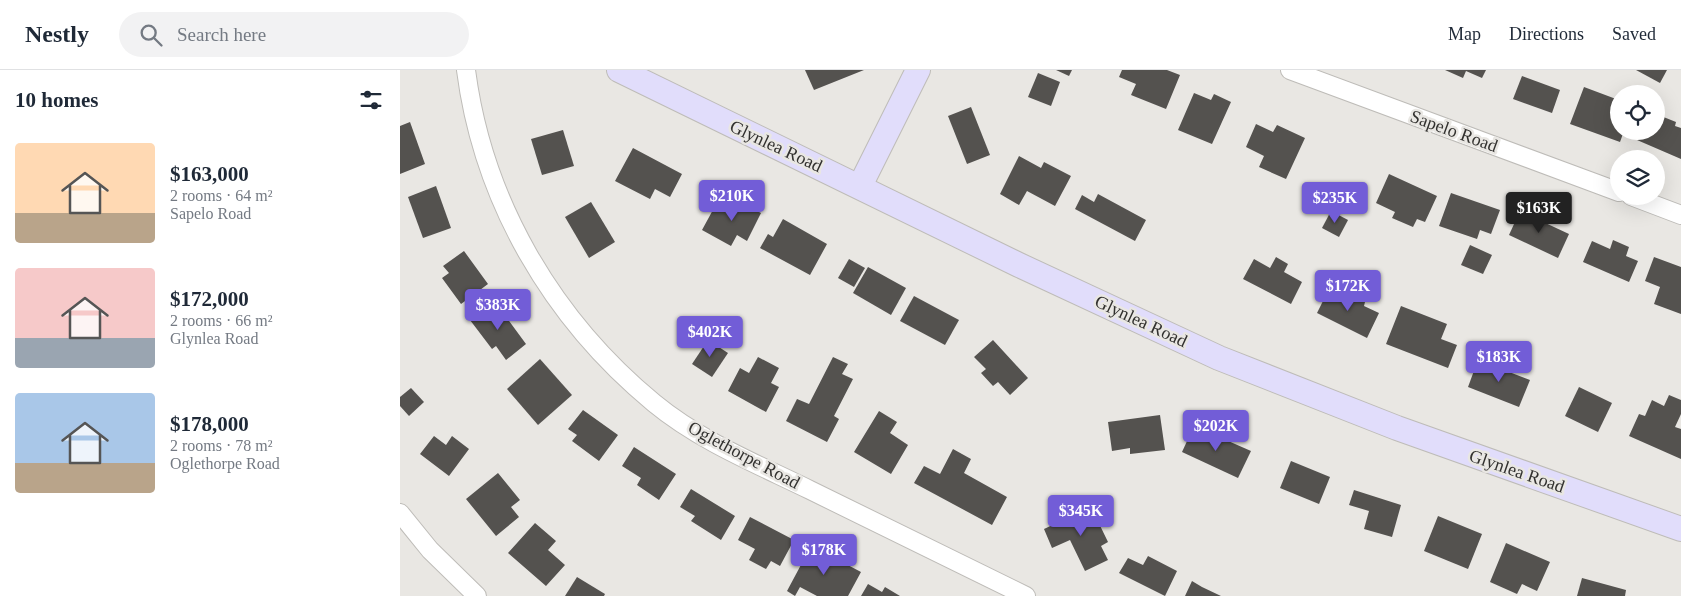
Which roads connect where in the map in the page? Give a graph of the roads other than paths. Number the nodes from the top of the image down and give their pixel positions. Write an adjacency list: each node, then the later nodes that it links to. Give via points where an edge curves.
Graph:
1 (466, 70): 12 (street, Oglethorpe Road, via 482,148 497,194 518,238 576,325 616,368 655,403 714,443)
2 (619, 70): 5 (street, Glynlea Road)
3 (918, 70): 5 (street)
4 (1290, 70): 6 (street, Sapelo Road)
5 (860, 186): 10 (street, Glynlea Road, via 1219,358 1397,428)
6 (1610, 189)
7 (1655, 205): 8 (street)
8 (1681, 215)
9 (400, 512): 11 (street, via 430,550)
10 (1681, 529)
11 (477, 596)
12 (1026, 596)

